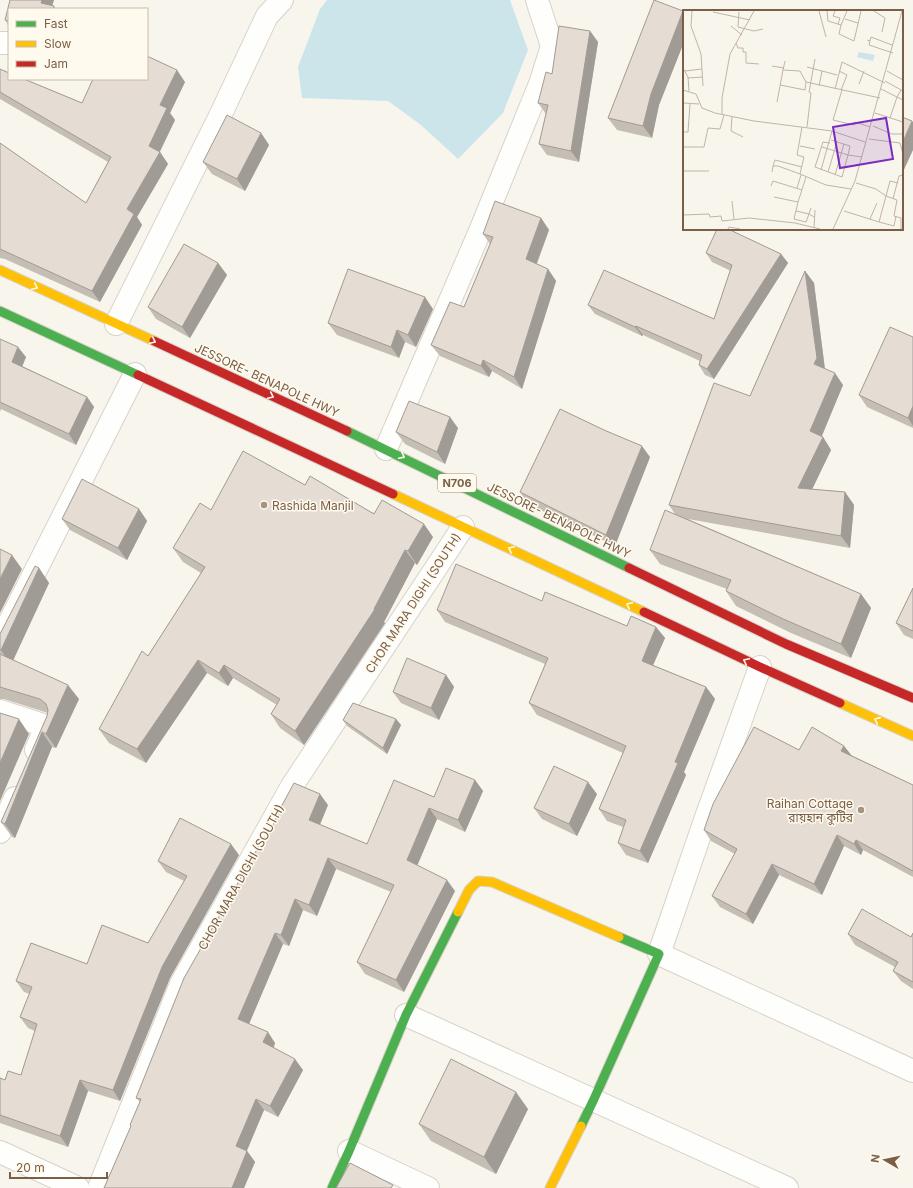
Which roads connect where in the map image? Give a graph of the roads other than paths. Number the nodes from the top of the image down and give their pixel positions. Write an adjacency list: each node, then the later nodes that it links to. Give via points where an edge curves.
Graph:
1 (282, 0): 5 (street, via 267,16 217,123)
2 (537, 0): 7 (street, via 552,46 540,84)
3 (0, 270): 5 (main road, JESSORE- BENAPOLE HWY / N706, one-way to 5)
4 (0, 311): 6 (main road)
5 (116, 324): 7 (main road, JESSORE- BENAPOLE HWY / N706, one-way to 7)
6 (134, 374): 8 (main road); 9 (street)
7 (386, 449): 11 (main road, JESSORE- BENAPOLE HWY / N706, one-way to 11, via 786,644)
8 (463, 527): 10 (main road, one-way to 8); 22 (street, CHOR MARA DIGHI (SOUTH), via 292,786 181,984)
9 (0, 640)
10 (760, 667): 13 (main road, one-way to 10); 15 (street)
11 (913, 698)
12 (0, 711): 14 (street, via 46,726)
13 (913, 736)
14 (0, 832)
15 (659, 954): 16 (main road, via 492,882 478,881 469,890); 17 (street); 18 (main road)
16 (406, 1015): 18 (street); 19 (main road)
17 (913, 1071)
18 (594, 1100): 25 (main road); 26 (street)
19 (349, 1151): 23 (main road); 24 (street)
20 (0, 1152): 21 (street)
21 (78, 1188)
22 (99, 1188)
23 (332, 1188)
24 (428, 1188)
25 (550, 1188)
26 (787, 1188)

